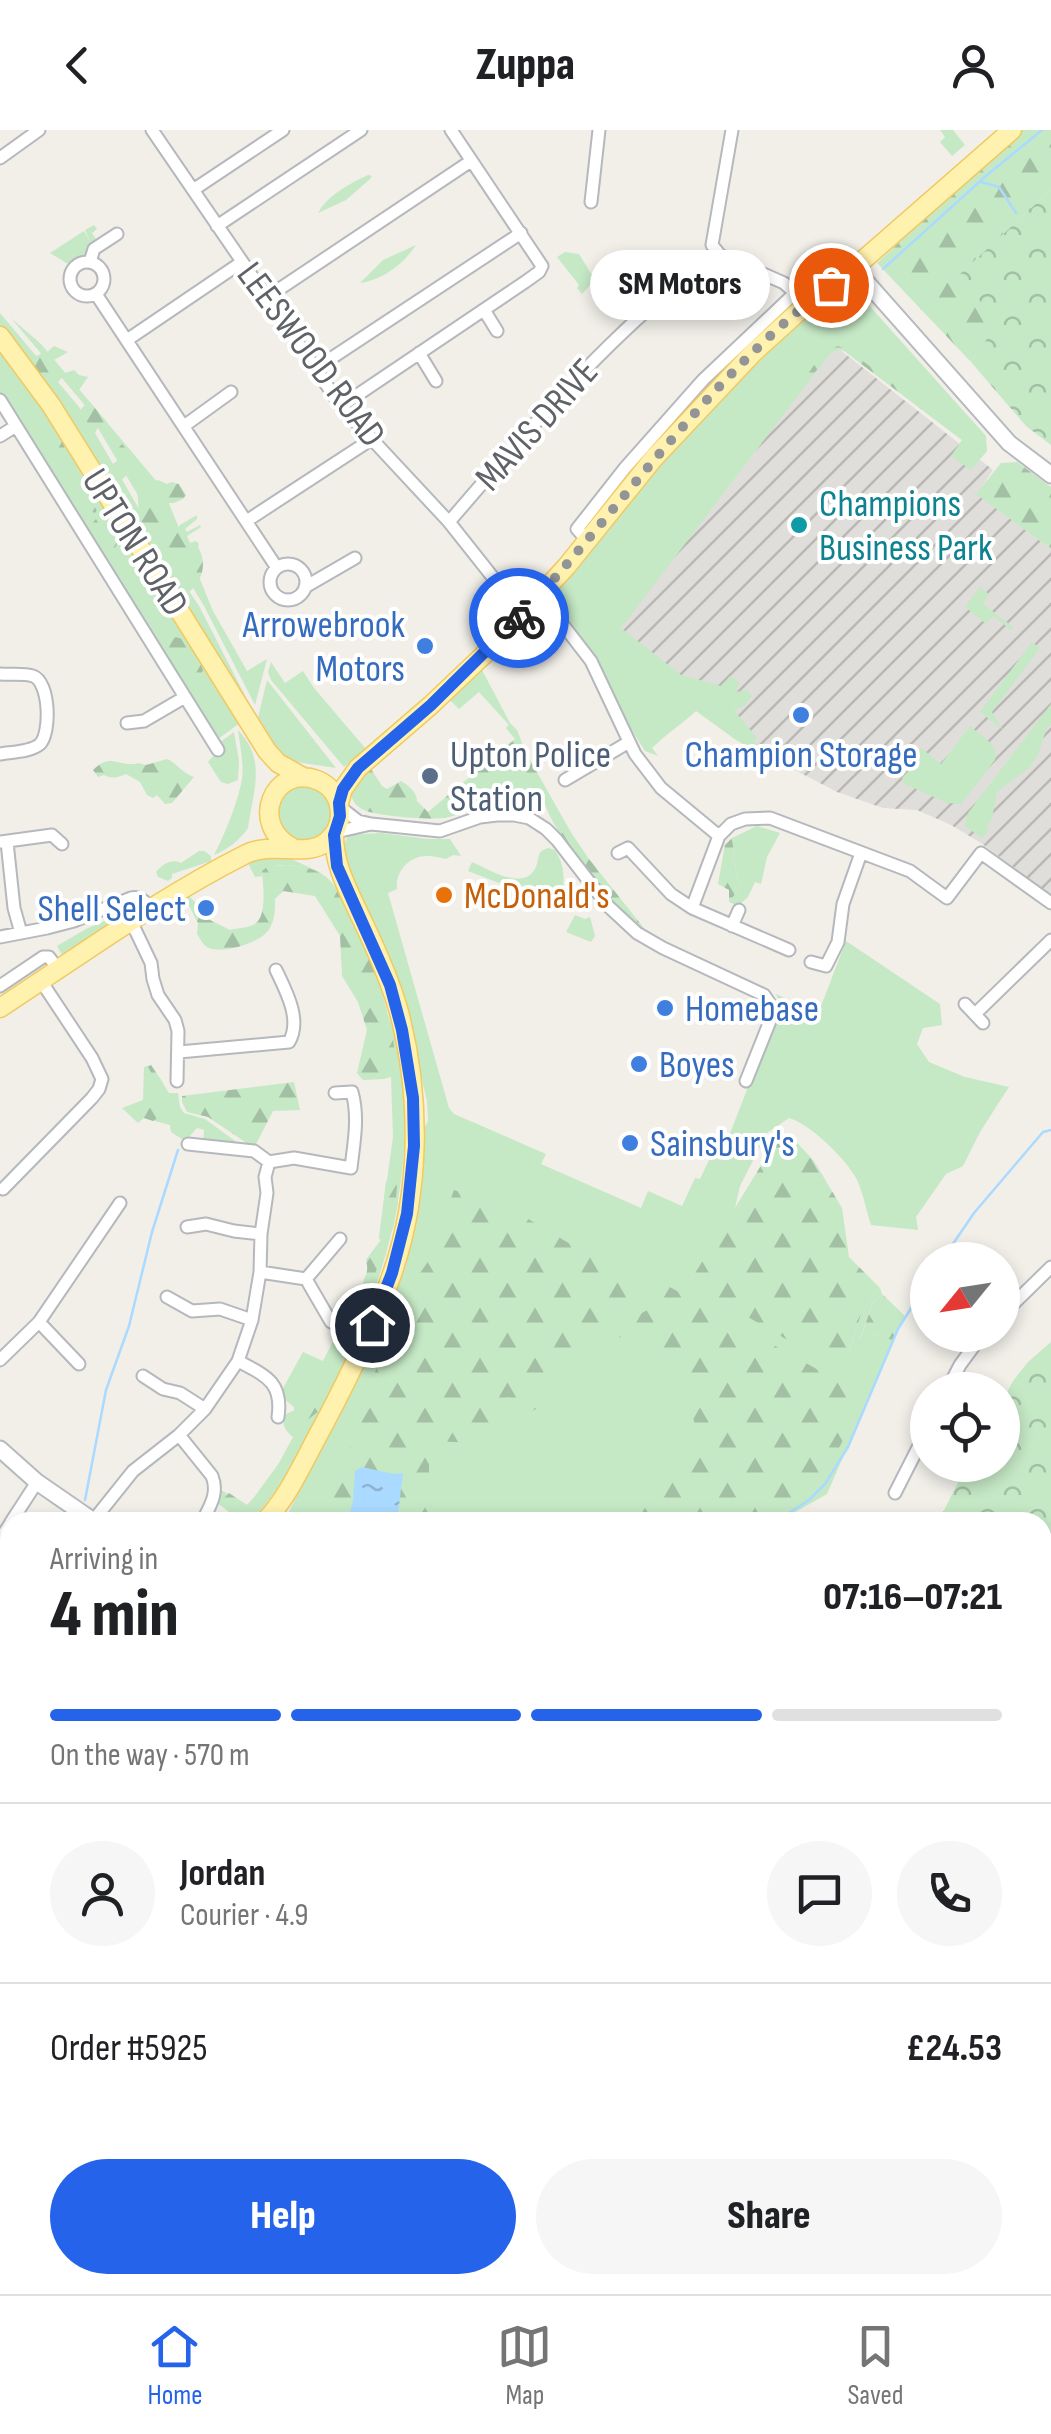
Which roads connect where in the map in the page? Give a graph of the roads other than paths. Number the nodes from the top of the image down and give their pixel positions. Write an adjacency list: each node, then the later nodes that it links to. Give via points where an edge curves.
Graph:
1 (39, 130): 9 (street)
2 (152, 130): 11 (street, LEESWOOD ROAD)
3 (283, 130): 11 (street)
4 (361, 130): 13 (street)
5 (451, 130): 10 (street)
6 (599, 130): 12 (street)
7 (732, 130): 16 (street, via 712,245)
8 (1012, 130): 19 (main road)
9 (0, 158)
10 (472, 161): 14 (street); 21 (street)
11 (192, 190): 13 (street, LEESWOOD ROAD)
12 (591, 202)
13 (217, 226): 18 (street, LEESWOOD ROAD)
14 (521, 233): 23 (street, via 542,266); 28 (street)
15 (117, 234): 17 (street, via 94,250)
16 (720, 255): 22 (street, via 784,283); 39 (street, MAVIS DRIVE, via 610,344)
17 (90, 262): 20 (street, via 104,276); 20 (street, via 77,264 70,282 77,294)
18 (242, 262): 21 (street, LEESWOOD ROAD); 26 (street)
19 (854, 268): 22 (main road); 37 (street, via 1009,443)
20 (96, 294): 26 (street)
21 (266, 298): 28 (street, LEESWOOD ROAD)
22 (801, 298): 43 (main road)
23 (484, 310): 24 (street); 27 (street)
24 (497, 331)
25 (0, 336): 50 (main road, UPTON ROAD, via 52,405)
26 (127, 340): 34 (street)
27 (419, 353): 29 (street); 32 (street)
28 (315, 369): 32 (street, LEESWOOD ROAD)
29 (436, 381)
30 (232, 392): 34 (street)
31 (0, 400): 33 (street)
32 (341, 406): 36 (street, LEESWOOD ROAD)
33 (16, 426): 35 (street); 46 (street)
34 (184, 426): 38 (street)
35 (0, 436)
36 (372, 438): 38 (street); 39 (street, LEESWOOD ROAD)
37 (1051, 474)
38 (248, 520): 41 (street)
39 (449, 522): 44 (street, LEESWOOD ROAD)
40 (355, 558): 42 (street)
41 (277, 568): 42 (street, via 298,567); 42 (street, via 270,578 274,594 294,599)
42 (305, 587)
43 (540, 595): 44 (main road); 48 (street, via 592,661)
44 (522, 614): 52 (main road)
45 (0, 674): 51 (street, via 41,682 46,724 39,744)
46 (185, 697): 47 (street, via 144,721); 49 (street)
47 (127, 723)
48 (629, 742): 54 (street, via 570,778); 59 (street, via 660,788)
49 (218, 750)
50 (267, 751): 53 (main road, UPTON ROAD); 55 (main road, UPTON ROAD)
51 (0, 754)
52 (358, 768): 53 (main road); 56 (main road)
53 (309, 778): 55 (main road, via 283,785); 56 (main road, via 334,792)
54 (581, 787)
55 (270, 804): 63 (main road, via 270,826); 64 (main road)
56 (339, 805): 57 (street); 58 (main road)
57 (371, 824): 58 (street); 86 (street, via 440,831 514,814 546,829 636,933 764,995 772,1016)
58 (334, 834): 63 (main road, via 320,846); 66 (main road)
59 (719, 836): 65 (street, via 744,818 770,818); 69 (street)
60 (4, 842): 61 (street, via 52,835); 73 (street)
61 (62, 844)
62 (628, 847): 69 (street)
63 (297, 849): 64 (main road); 66 (main road)
64 (249, 852): 68 (main road)
65 (861, 853): 67 (street, via 910,871 947,898 981,853); 77 (street, via 842,904 838,942 826,966)
66 (343, 883): 118 (main road, via 398,1011 413,1098 411,1192 372,1325)
67 (1051, 903)
68 (150, 908): 71 (main road); 73 (street, via 131,898)
69 (692, 908): 72 (street)
70 (739, 910): 72 (street)
71 (130, 921): 78 (main road); 84 (street, via 175,1020)
72 (732, 926): 76 (street)
73 (21, 933): 74 (street)
74 (0, 936)
75 (1051, 940): 83 (street)
76 (789, 950)
77 (811, 962)
78 (58, 969): 80 (main road); 81 (street, via 42,957)
79 (276, 970): 84 (street, via 290,1000 289,1042)
80 (41, 981): 82 (main road); 90 (street, via 102,1079 92,1098)
81 (0, 986)
82 (0, 1008)
83 (974, 1013)
84 (179, 1052): 85 (street)
85 (178, 1081)
86 (746, 1081)
87 (334, 1093): 89 (street, via 352,1092 355,1102 351,1168 294,1158)
88 (188, 1144): 89 (street, via 254,1151)
89 (269, 1162): 93 (street)
90 (4, 1189)
91 (120, 1204): 101 (street)
92 (187, 1227): 93 (street)
93 (261, 1234): 96 (street)
94 (340, 1238): 97 (street)
95 (1051, 1267): 99 (street)
96 (260, 1272): 97 (street); 100 (street)
97 (306, 1280): 102 (street)
98 (167, 1296): 100 (street, via 192,1311 220,1309)
99 (1020, 1297)
100 (252, 1320): 104 (street)
101 (39, 1322): 103 (street); 105 (street)
102 (331, 1322)
103 (0, 1360)
104 (238, 1361): 107 (street); 108 (street, via 275,1386)
105 (79, 1364)
106 (142, 1376): 107 (street)
107 (205, 1409): 109 (street)
108 (278, 1418)
109 (179, 1436): 116 (street, via 133,1471); 117 (street, via 215,1483)
110 (0, 1448): 112 (street)
111 (910, 1462): 113 (street)
112 (37, 1482): 114 (street); 115 (street)
113 (894, 1493)
114 (17, 1512)
115 (80, 1512)
116 (102, 1512)
117 (206, 1512)
118 (275, 1512)

